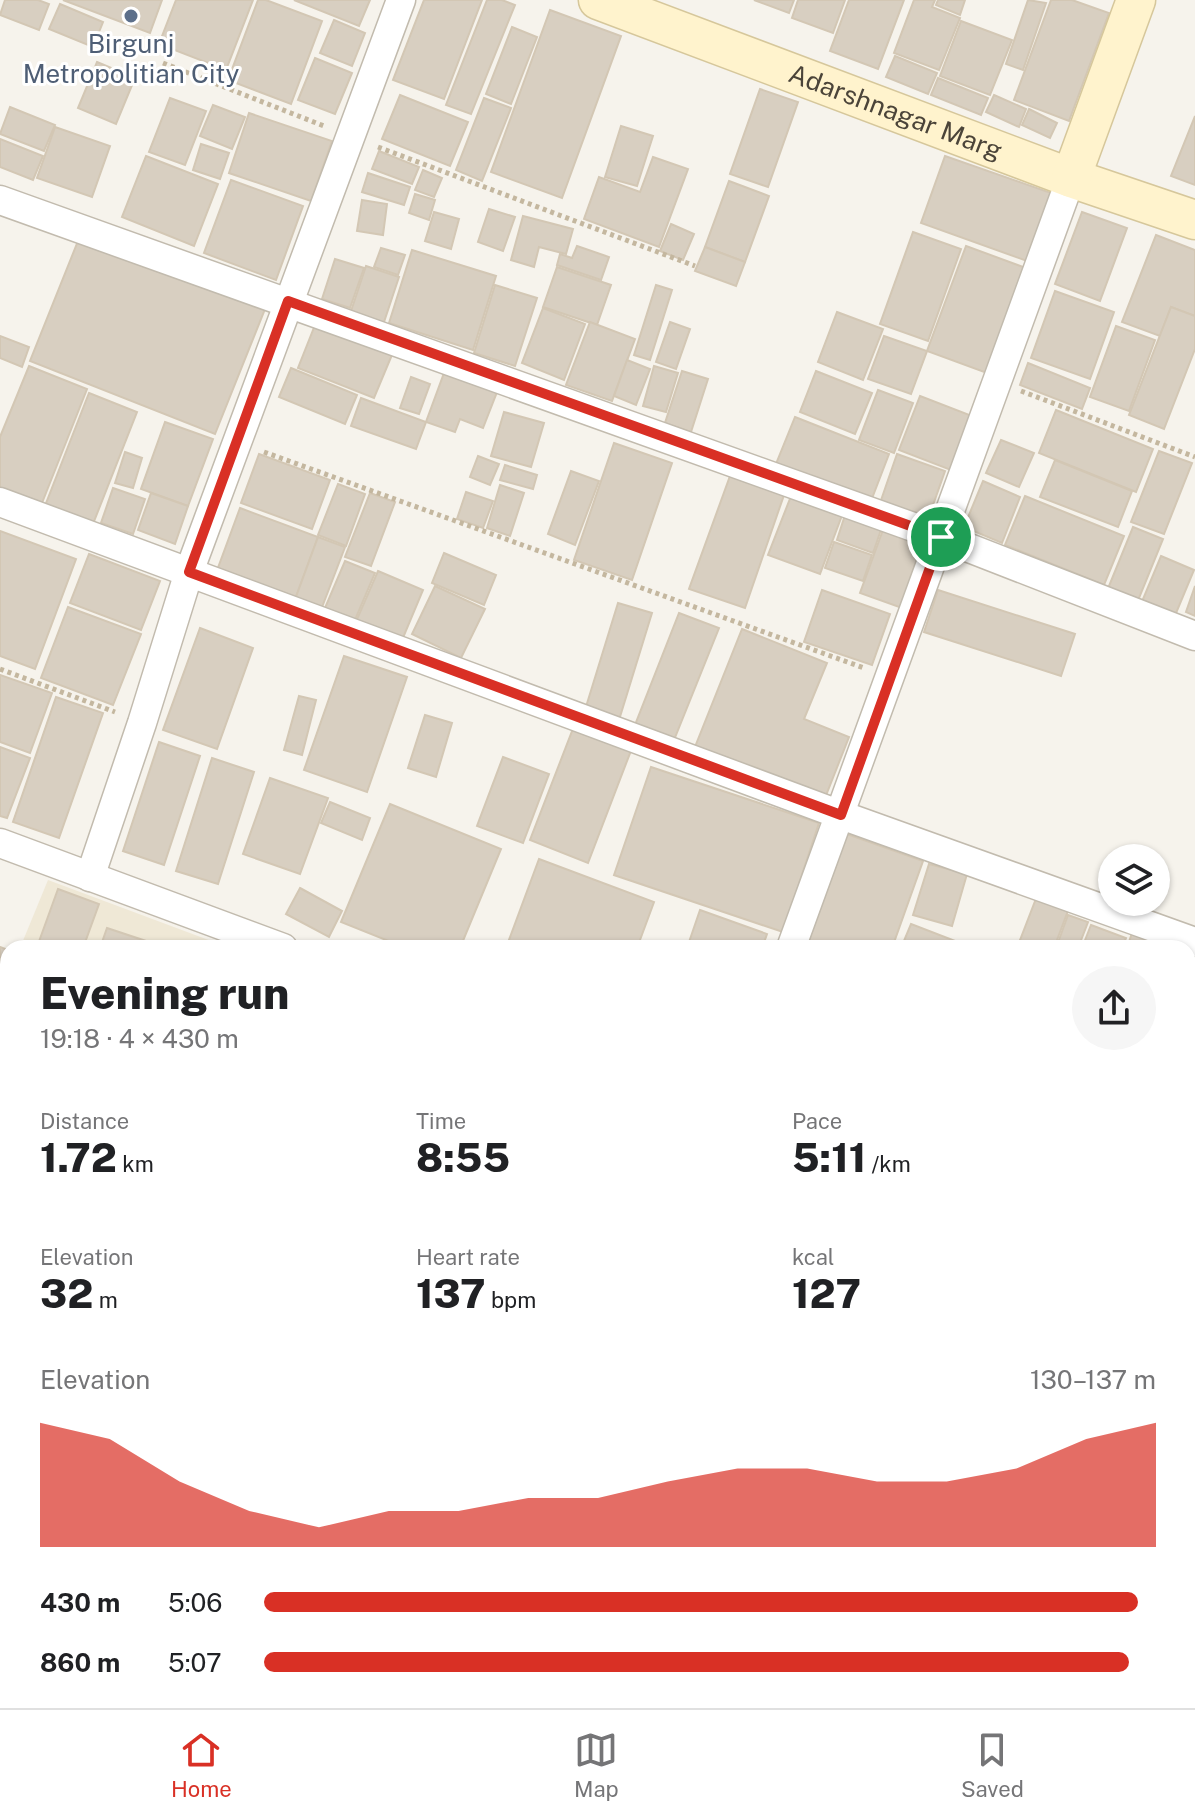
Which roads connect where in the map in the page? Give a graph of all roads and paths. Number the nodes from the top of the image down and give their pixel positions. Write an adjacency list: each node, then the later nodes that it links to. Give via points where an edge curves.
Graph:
1 (401, 0): 5 (street)
2 (598, 0): 6 (street, Adarshnagar Marg)
3 (1136, 0): 6 (street)
4 (163, 63): 5 (path)
5 (348, 136): 9 (path); 10 (street)
6 (1071, 178): 8 (street, Adarshnagar Marg); 11 (street)
7 (0, 200): 10 (street)
8 (1195, 220)
9 (695, 266)
10 (288, 301): 12 (street); 15 (street)
11 (997, 382): 13 (path); 15 (street)
12 (236, 442): 16 (street); 19 (path)
13 (1195, 457)
14 (0, 502): 16 (street)
15 (941, 537): 17 (street); 19 (street)
16 (189, 572): 20 (street); 21 (street)
17 (1195, 636)
18 (0, 669): 20 (path)
19 (890, 678): 21 (street)
20 (142, 723): 23 (street)
21 (841, 815): 25 (street); 26 (street)
22 (0, 843): 23 (street)
23 (90, 877): 24 (street)
24 (261, 940)
25 (794, 940)
26 (1189, 940)

